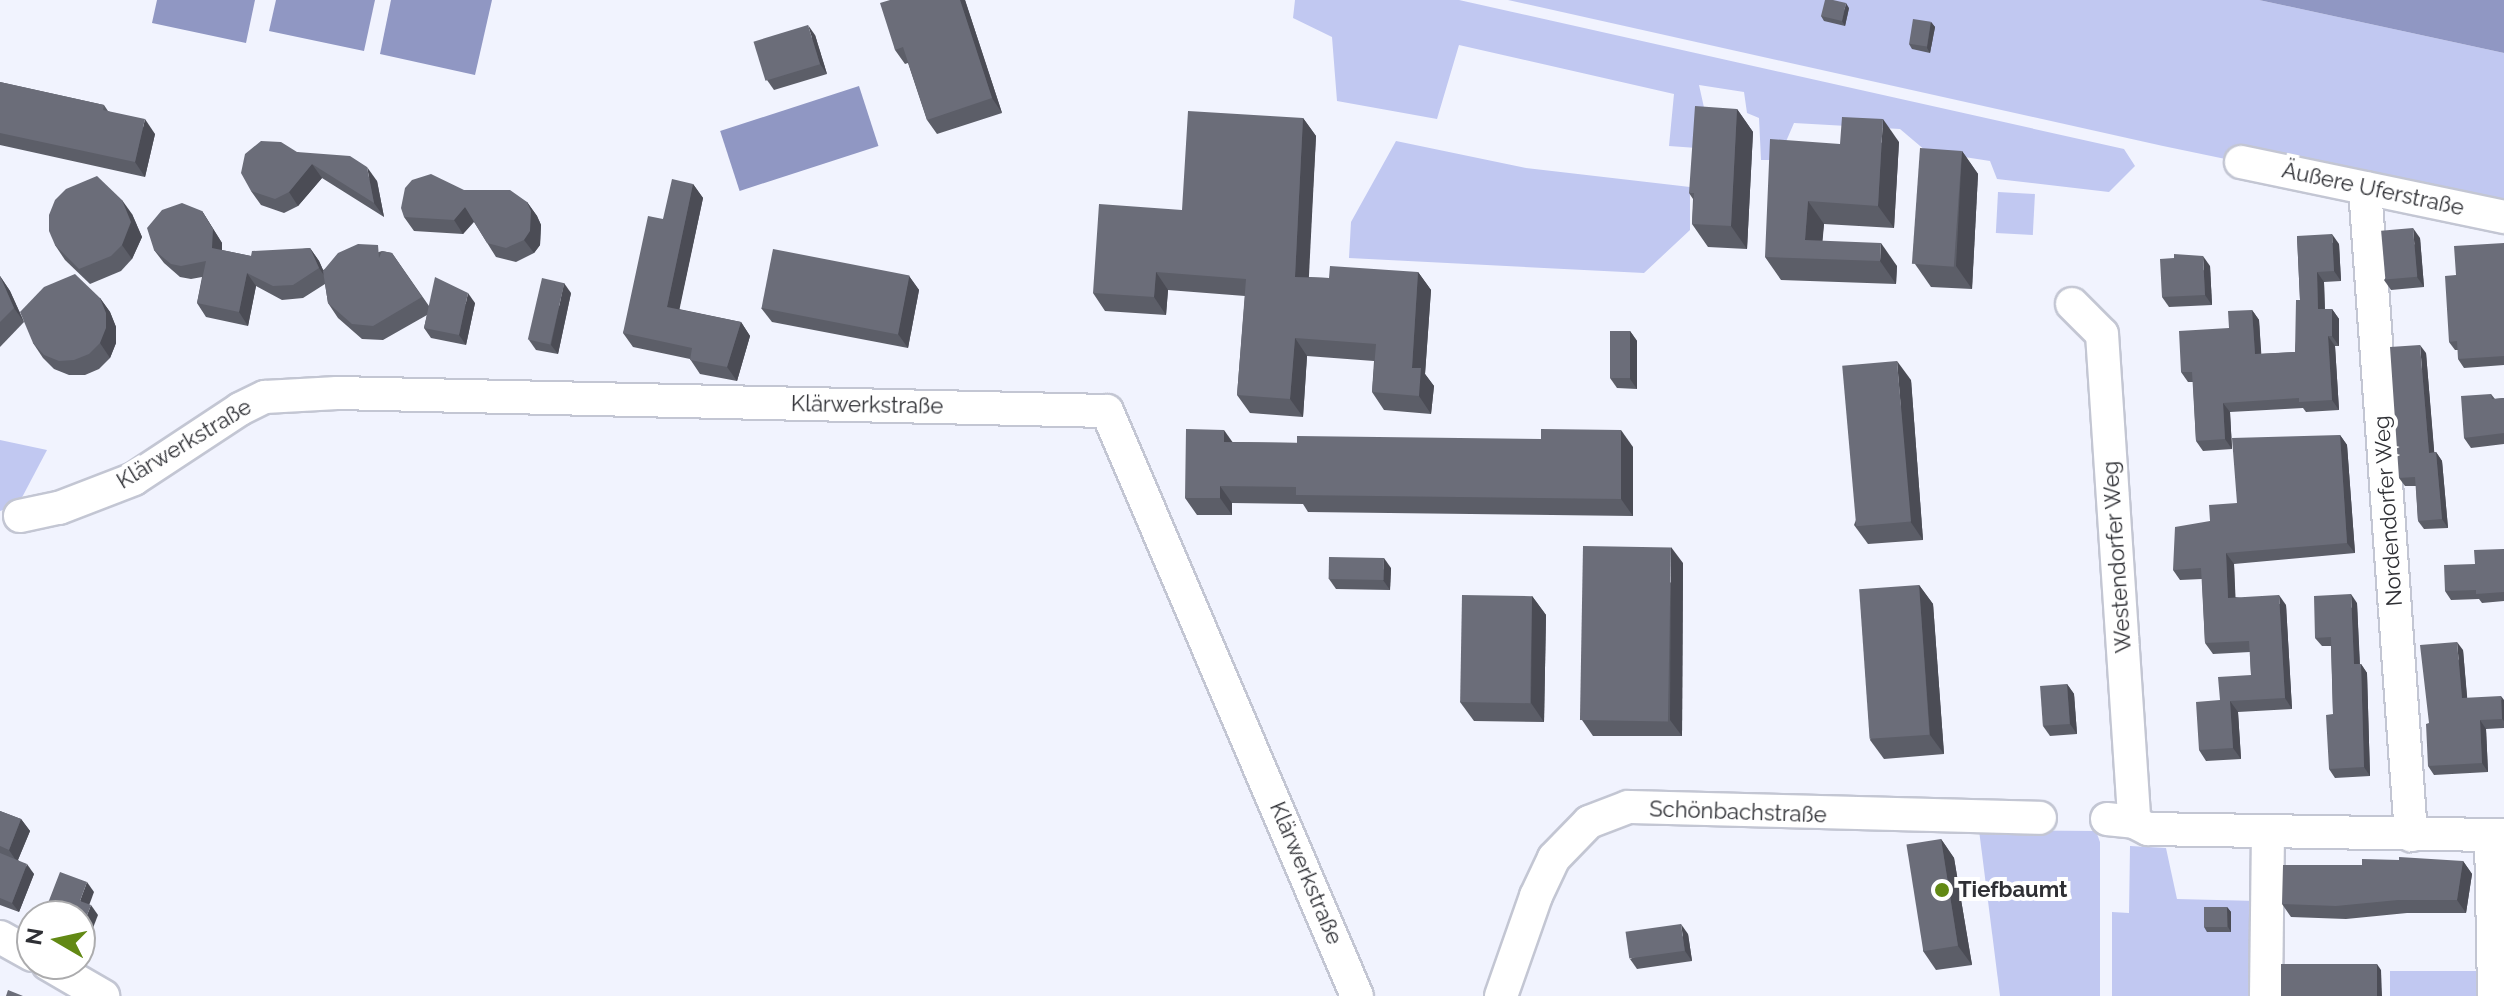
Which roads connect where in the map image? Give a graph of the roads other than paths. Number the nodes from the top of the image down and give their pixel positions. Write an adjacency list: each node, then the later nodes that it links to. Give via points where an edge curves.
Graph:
1 (2241, 162): 2 (street, Äußere Uferstraße)
2 (2365, 188): 3 (street, Äußere Uferstraße); 8 (street, Nordendorfer Weg)
3 (2504, 217)
4 (2072, 304): 7 (street, Westendorfer Weg, via 2102,334 2121,820 2148,829)
5 (20, 516): 12 (street, Klärwerkstraße, via 59,508 134,479 265,397 337,393 1107,411)
6 (2040, 818): 13 (street, Schönbachstraße, via 1628,807 1589,822 1554,858)
7 (2268, 834): 8 (street); 14 (street)
8 (2411, 835): 9 (street)
9 (2497, 835): 15 (street)
10 (76, 980): 11 (street)
11 (103, 996)
12 (1357, 996)
13 (1501, 996)
14 (2266, 996)
15 (2494, 996)

